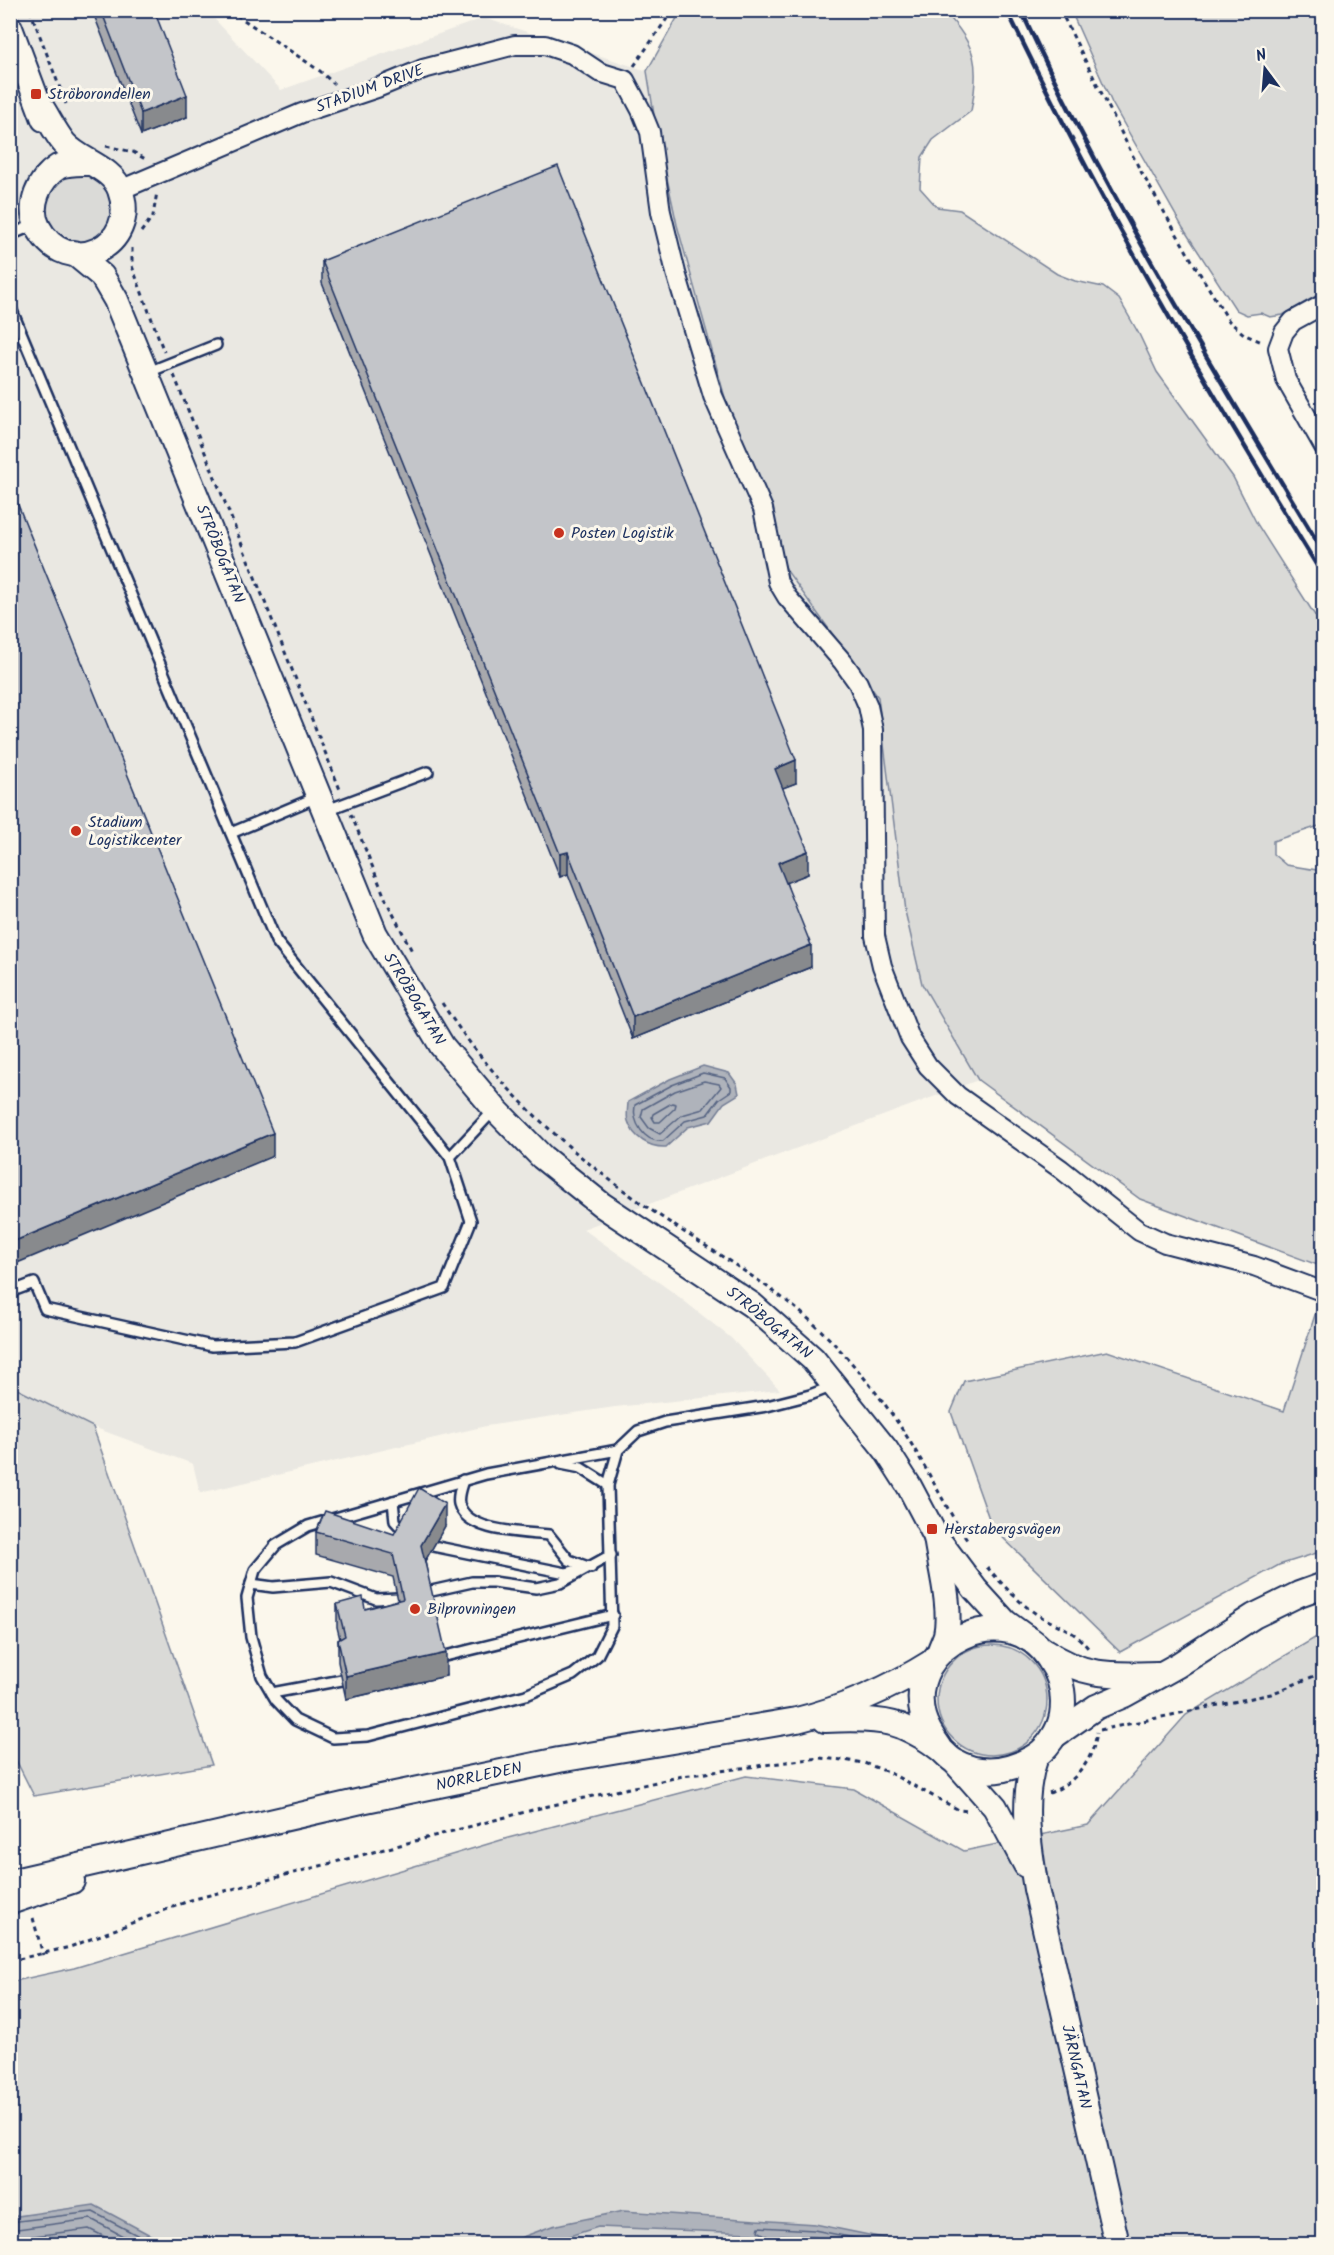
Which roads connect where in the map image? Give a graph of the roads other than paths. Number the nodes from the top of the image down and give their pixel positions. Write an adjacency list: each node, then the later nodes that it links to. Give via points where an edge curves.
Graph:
1 (10, 28): 2 (street)
2 (40, 105): 3 (street, via 64,143); 4 (street, via 50,157)
3 (96, 154): 4 (street, via 60,166); 5 (street, via 102,170)
4 (48, 176): 6 (street, via 33,205)
5 (120, 190): 8 (street); 23 (street, STADIUM DRIVE, via 302,113 423,69 515,45 545,45 572,54 599,72 625,80 650,132 661,212 676,273 713,396 762,509 778,582 843,662 868,706 873,730 875,936 882,966 910,1038 928,1066 958,1096 1061,1169 1139,1231 1165,1243 1254,1266)
6 (36, 224): 7 (lane); 9 (street, via 57,248)
7 (10, 235)
8 (121, 245): 9 (street, via 86,255); 10 (street, STRÖBOGATAN, via 111,273)
9 (74, 253): 10 (street, STRÖBOGATAN, via 102,276)
10 (116, 300): 14 (street, STRÖBOGATAN)
11 (1323, 304): 15 (street, via 1293,321 1278,348 1286,380)
12 (10, 306): 19 (lane)
13 (216, 345): 14 (lane)
14 (146, 373): 18 (street, STRÖBOGATAN)
15 (1318, 425): 16 (street)
16 (1323, 447)
17 (428, 772): 18 (lane)
18 (330, 804): 19 (lane); 20 (street, STRÖBOGATAN, via 375,934 442,1046)
19 (231, 832): 21 (lane, via 276,941)
20 (495, 1109): 21 (lane); 24 (street, STRÖBOGATAN, via 542,1157 602,1204 752,1305 813,1359)
21 (450, 1157): 22 (lane, via 471,1221 444,1288 295,1342 212,1346 45,1309 34,1283)
22 (10, 1292)
23 (1323, 1292)
24 (835, 1385): 25 (lane, via 767,1406 665,1422 638,1431); 31 (street, STRÖBOGATAN, via 886,1450)
25 (618, 1450): 26 (lane); 28 (lane)
26 (552, 1463): 27 (lane); 28 (lane, via 581,1468)
27 (463, 1480): 29 (lane); 34 (lane, via 459,1504 468,1518 483,1526 549,1535 569,1560)
28 (608, 1485): 33 (lane)
29 (393, 1501): 30 (lane, via 395,1521); 35 (lane, via 308,1526 276,1545 255,1570)
30 (406, 1533)
31 (936, 1537): 40 (street, STRÖBOGATAN, via 1005,1622); 42 (street, STRÖBOGATAN, via 946,1635)
32 (433, 1546): 34 (lane, via 566,1572)
33 (611, 1556): 34 (lane); 39 (lane)
34 (591, 1568): 37 (lane, via 536,1588 472,1581)
35 (251, 1584): 38 (lane, via 273,1587 331,1582 376,1599); 45 (lane, via 247,1598 251,1637 262,1676)
36 (1323, 1585): 43 (street, via 1254,1616 1218,1642)
37 (427, 1592)
38 (398, 1598)
39 (613, 1615): 41 (lane); 45 (lane, via 612,1626 597,1656 573,1675 526,1695 368,1736 333,1738 295,1719)
40 (1035, 1644): 42 (street, via 1004,1630 988,1629 961,1636); 43 (street, via 1062,1663 1081,1670 1112,1675); 47 (street, via 1059,1677 1063,1691 1062,1716)
41 (441, 1656)
42 (935, 1657): 46 (street, via 907,1678 867,1697); 48 (street, via 922,1688 922,1715)
43 (1160, 1674): 47 (street, via 1096,1707)
44 (342, 1680): 45 (lane)
45 (272, 1693)
46 (797, 1720): 48 (street, via 884,1722 919,1734); 50 (street, NORRLEDEN, via 559,1760)
47 (1054, 1736): 49 (street)
48 (946, 1754): 49 (street, via 970,1768 999,1771 1015,1768); 52 (street, JÄRNGATAN, via 995,1807)
49 (1036, 1756): 52 (street, JÄRNGATAN, via 1027,1799)
50 (164, 1848): 51 (street); 53 (street)
51 (10, 1882)
52 (1036, 1889): 54 (street, JÄRNGATAN)
53 (10, 1902)
54 (1117, 2244)

